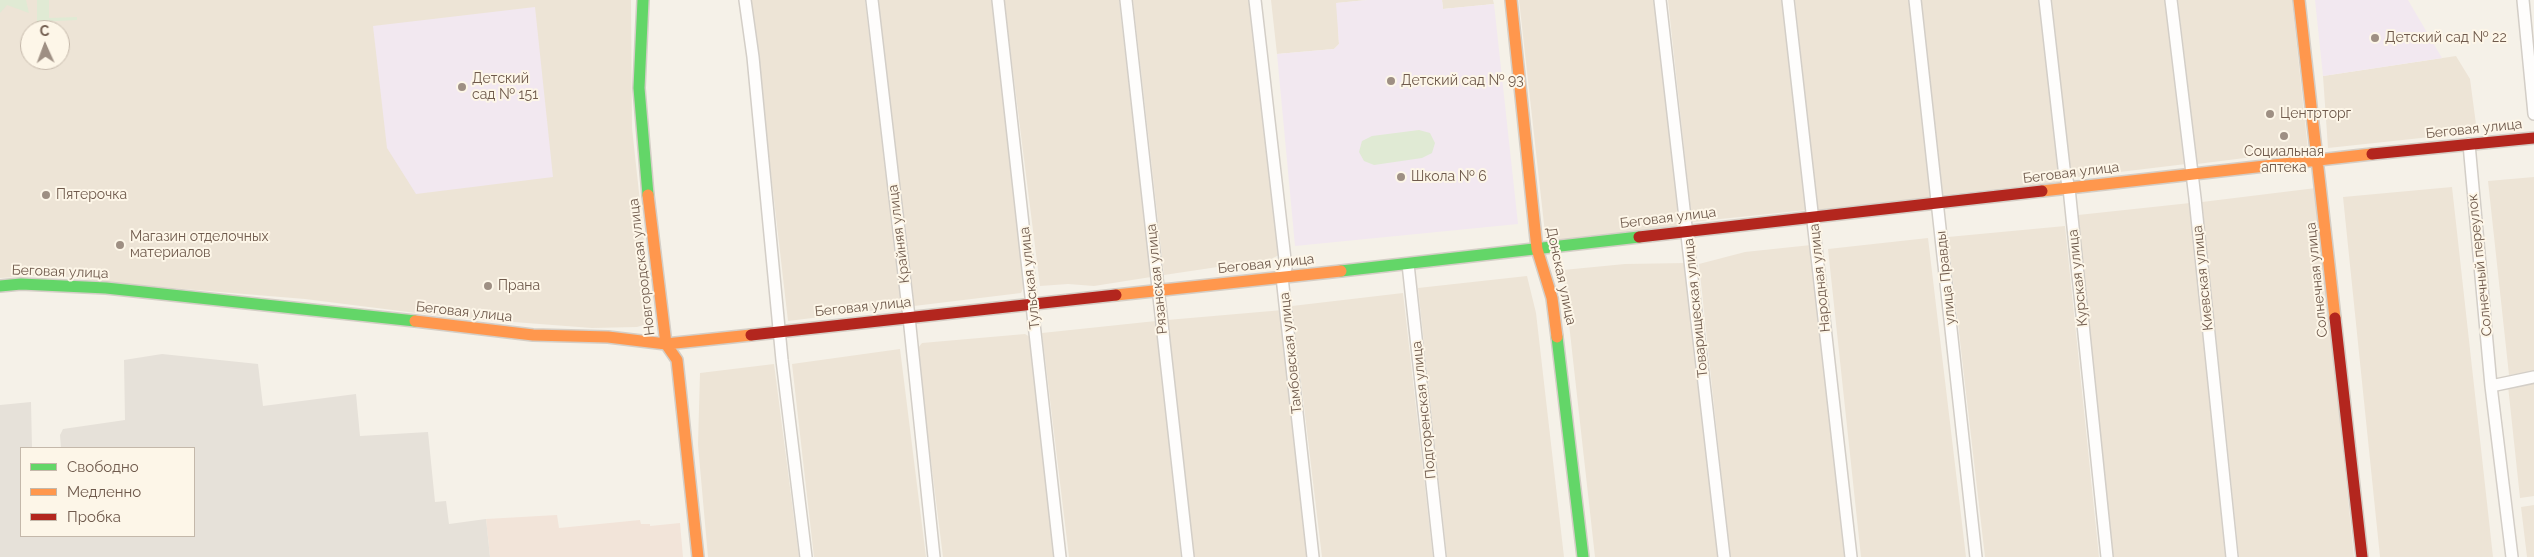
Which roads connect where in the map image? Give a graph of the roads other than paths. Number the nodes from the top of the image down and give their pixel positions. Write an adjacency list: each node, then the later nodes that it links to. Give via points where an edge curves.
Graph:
1 (643, 0): 32 (street, Новгородская улица, via 639,88 642,140)
2 (745, 0): 31 (street, via 754,57)
3 (872, 0): 30 (street, Крайняя улица)
4 (998, 0): 29 (street, Тульская улица)
5 (1126, 0): 28 (street, Рязанская улица)
6 (1255, 0): 26 (street, Тамбовская улица, via 1286,268)
7 (1511, 0): 24 (street, Донская улица)
8 (1660, 0): 23 (street, Товарищеская улица)
9 (1788, 0): 22 (street, Народная улица)
10 (1915, 0): 21 (street, улица Правды)
11 (2046, 0): 20 (street, Курская улица, via 2064,168)
12 (2171, 0): 19 (street, Киевская улица)
13 (2299, 0): 18 (street, Солнечная улица)
14 (2523, 0): 15 (street)
15 (2534, 114)
16 (2534, 138): 17 (street, Беговая улица)
17 (2469, 144): 18 (street, Беговая улица); 34 (street, Солнечный переулок)
18 (2319, 159): 19 (street, Беговая улица); 48 (street, Солнечная улица)
19 (2192, 174): 20 (street, Беговая улица); 47 (street, Киевская улица)
20 (2069, 188): 21 (street, Беговая улица); 46 (street, Курская улица)
21 (1938, 204): 22 (street, Беговая улица); 45 (street, улица Правды)
22 (1813, 217): 23 (street, Беговая улица); 44 (street, Народная улица)
23 (1688, 230): 24 (street, Беговая улица); 43 (street, Товарищеская улица)
24 (1537, 249): 25 (street, Беговая улица); 42 (street, Донская улица, via 1552,298)
25 (1408, 264): 26 (street, Беговая улица); 41 (street, Подгоренская улица)
26 (1282, 277): 28 (street, Беговая улица); 40 (street, Тамбовская улица)
27 (0, 286): 32 (street, Беговая улица, via 106,288 533,335 608,337)
28 (1158, 290): 29 (street, Беговая улица); 39 (street, Рязанская улица)
29 (1033, 304): 30 (street, Беговая улица); 38 (street, Тульская улица)
30 (909, 317): 31 (street, Беговая улица); 37 (street, Крайняя улица)
31 (779, 332): 32 (street, Беговая улица); 36 (street)
32 (666, 344): 35 (street, Новгородская улица, via 678,360)
33 (2534, 377): 34 (street)
34 (2492, 386): 49 (street, Солнечный переулок)
35 (698, 557)
36 (806, 557)
37 (934, 557)
38 (1060, 557)
39 (1188, 557)
40 (1313, 557)
41 (1440, 557)
42 (1583, 557)
43 (1724, 557)
44 (1851, 557)
45 (1976, 557)
46 (2107, 557)
47 (2232, 557)
48 (2362, 557)
49 (2512, 557)

